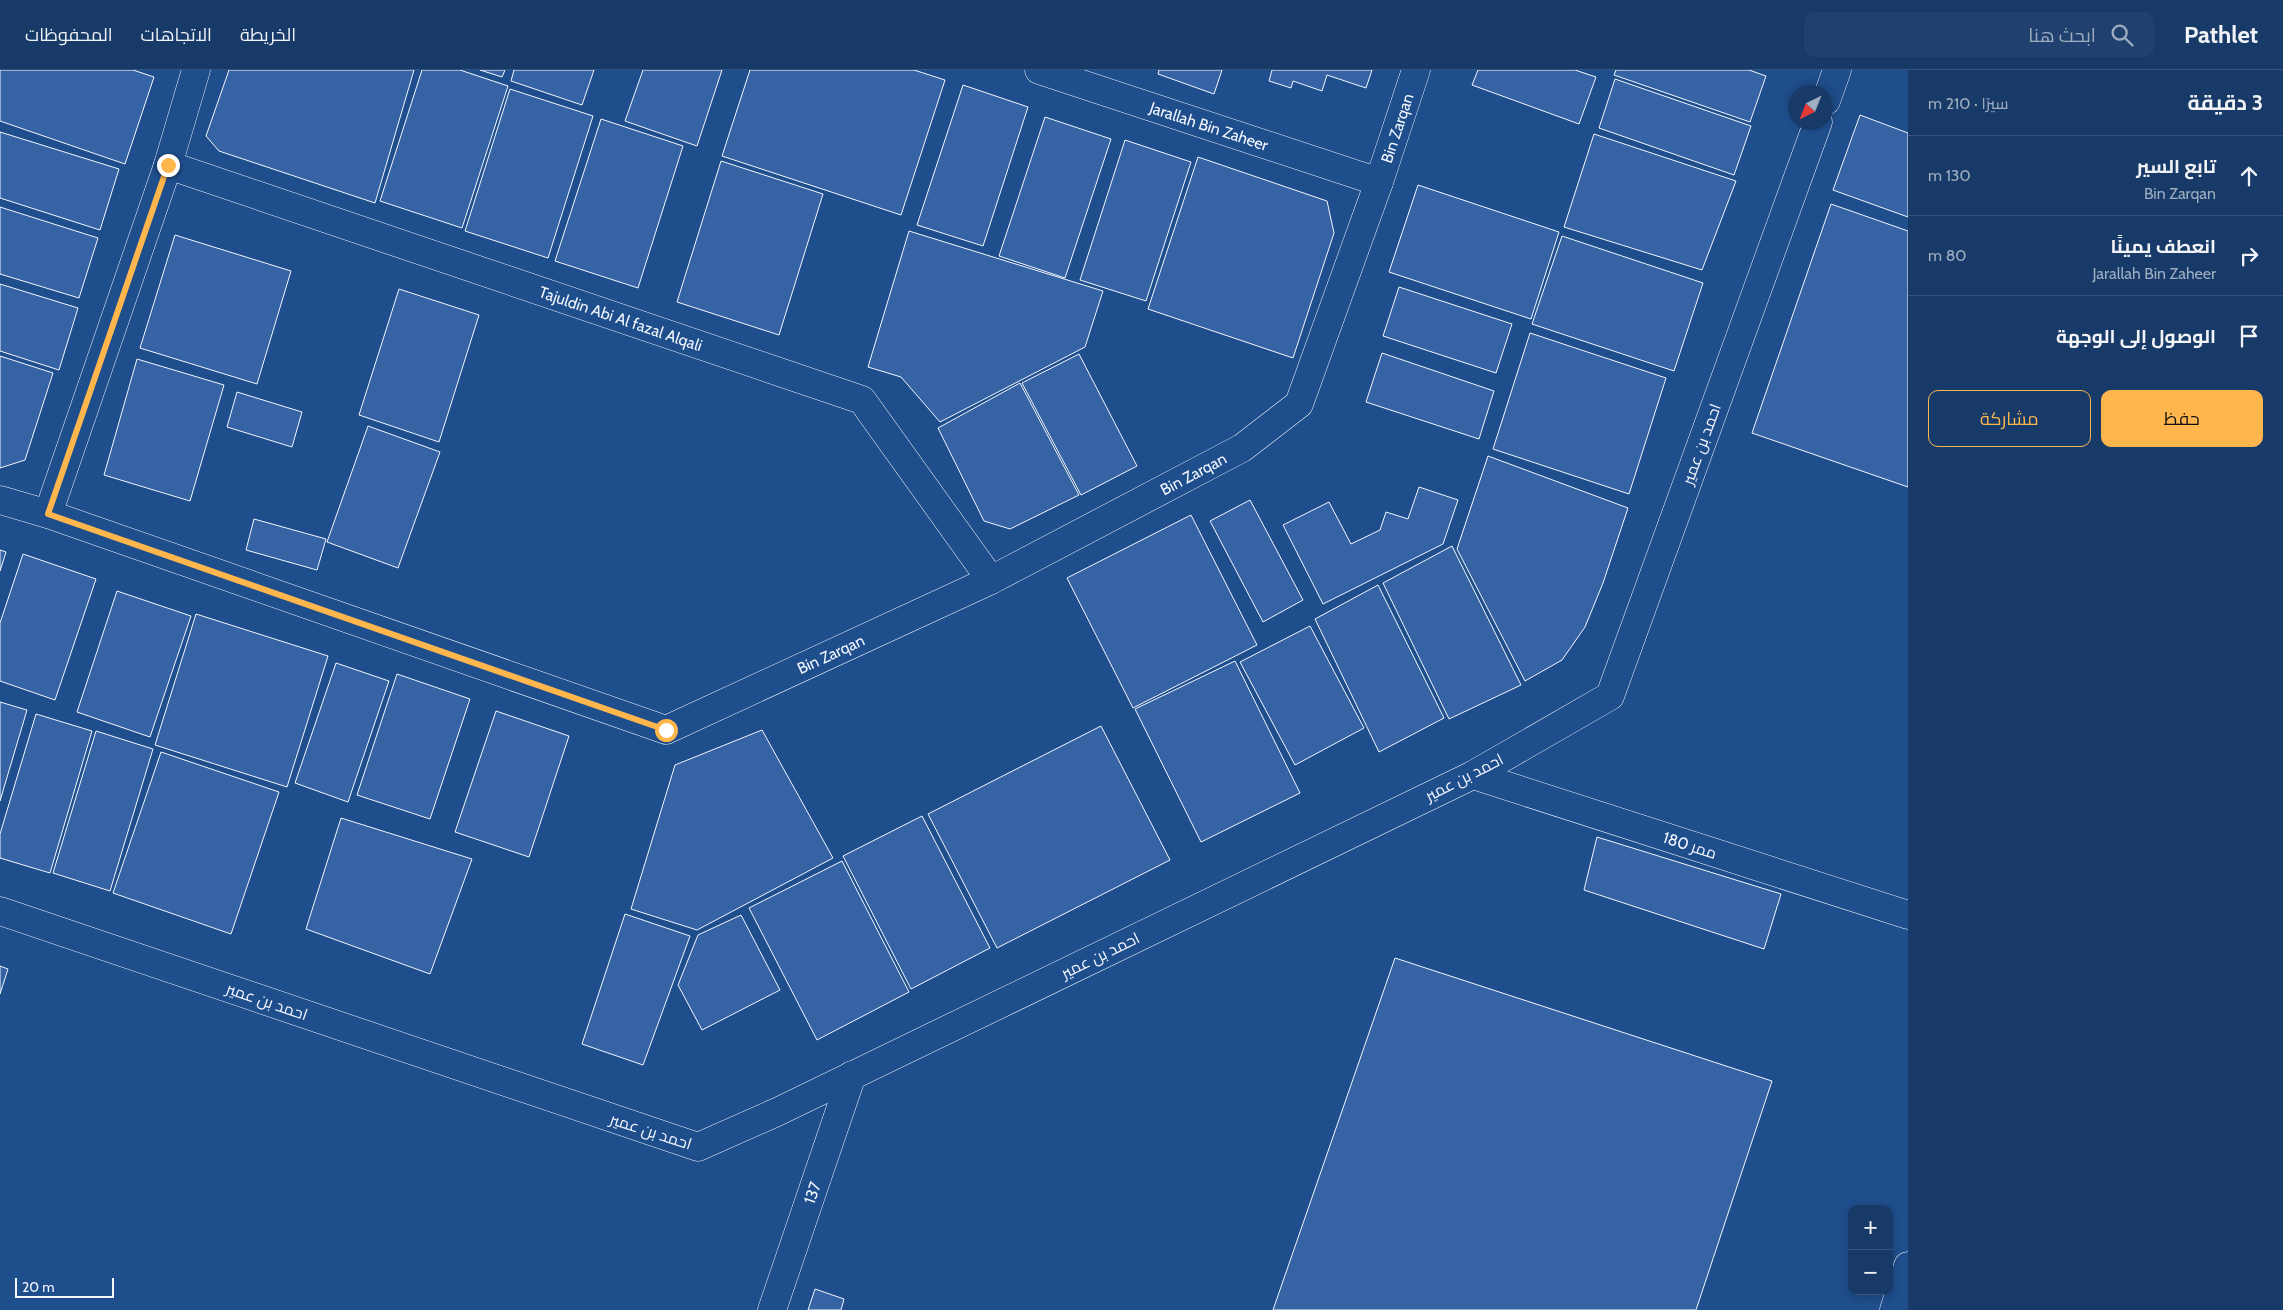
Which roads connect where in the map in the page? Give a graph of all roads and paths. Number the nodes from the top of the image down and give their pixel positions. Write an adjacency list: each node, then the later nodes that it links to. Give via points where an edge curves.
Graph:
1 (196, 70): 7 (street)
2 (1038, 70): 8 (street, Jarallah Bin Zaheer)
3 (1416, 70): 8 (street, Bin Zarqan)
4 (1837, 70): 5 (street)
5 (1832, 85)
6 (1815, 130): 12 (street, احمد بن عمير, via 1610,696)
7 (168, 165): 10 (street); 11 (street, Tajuldin Abi Al fazal Alqali, via 862,400)
8 (1380, 182): 11 (street, Bin Zarqan, via 1299,404 1242,448)
9 (0, 500): 10 (street, Bin Zarqan)
10 (48, 514): 11 (street, Bin Zarqan, via 666,730)
11 (991, 580)
12 (1473, 775): 14 (street, ممر 180); 15 (street, احمد بن عمير)
13 (0, 911): 15 (street, احمد بن عمير, via 698,1147)
14 (1908, 915)
15 (852, 1075): 17 (street, 137)
16 (1908, 1266): 18 (street)
17 (772, 1310)
18 (1894, 1310)

